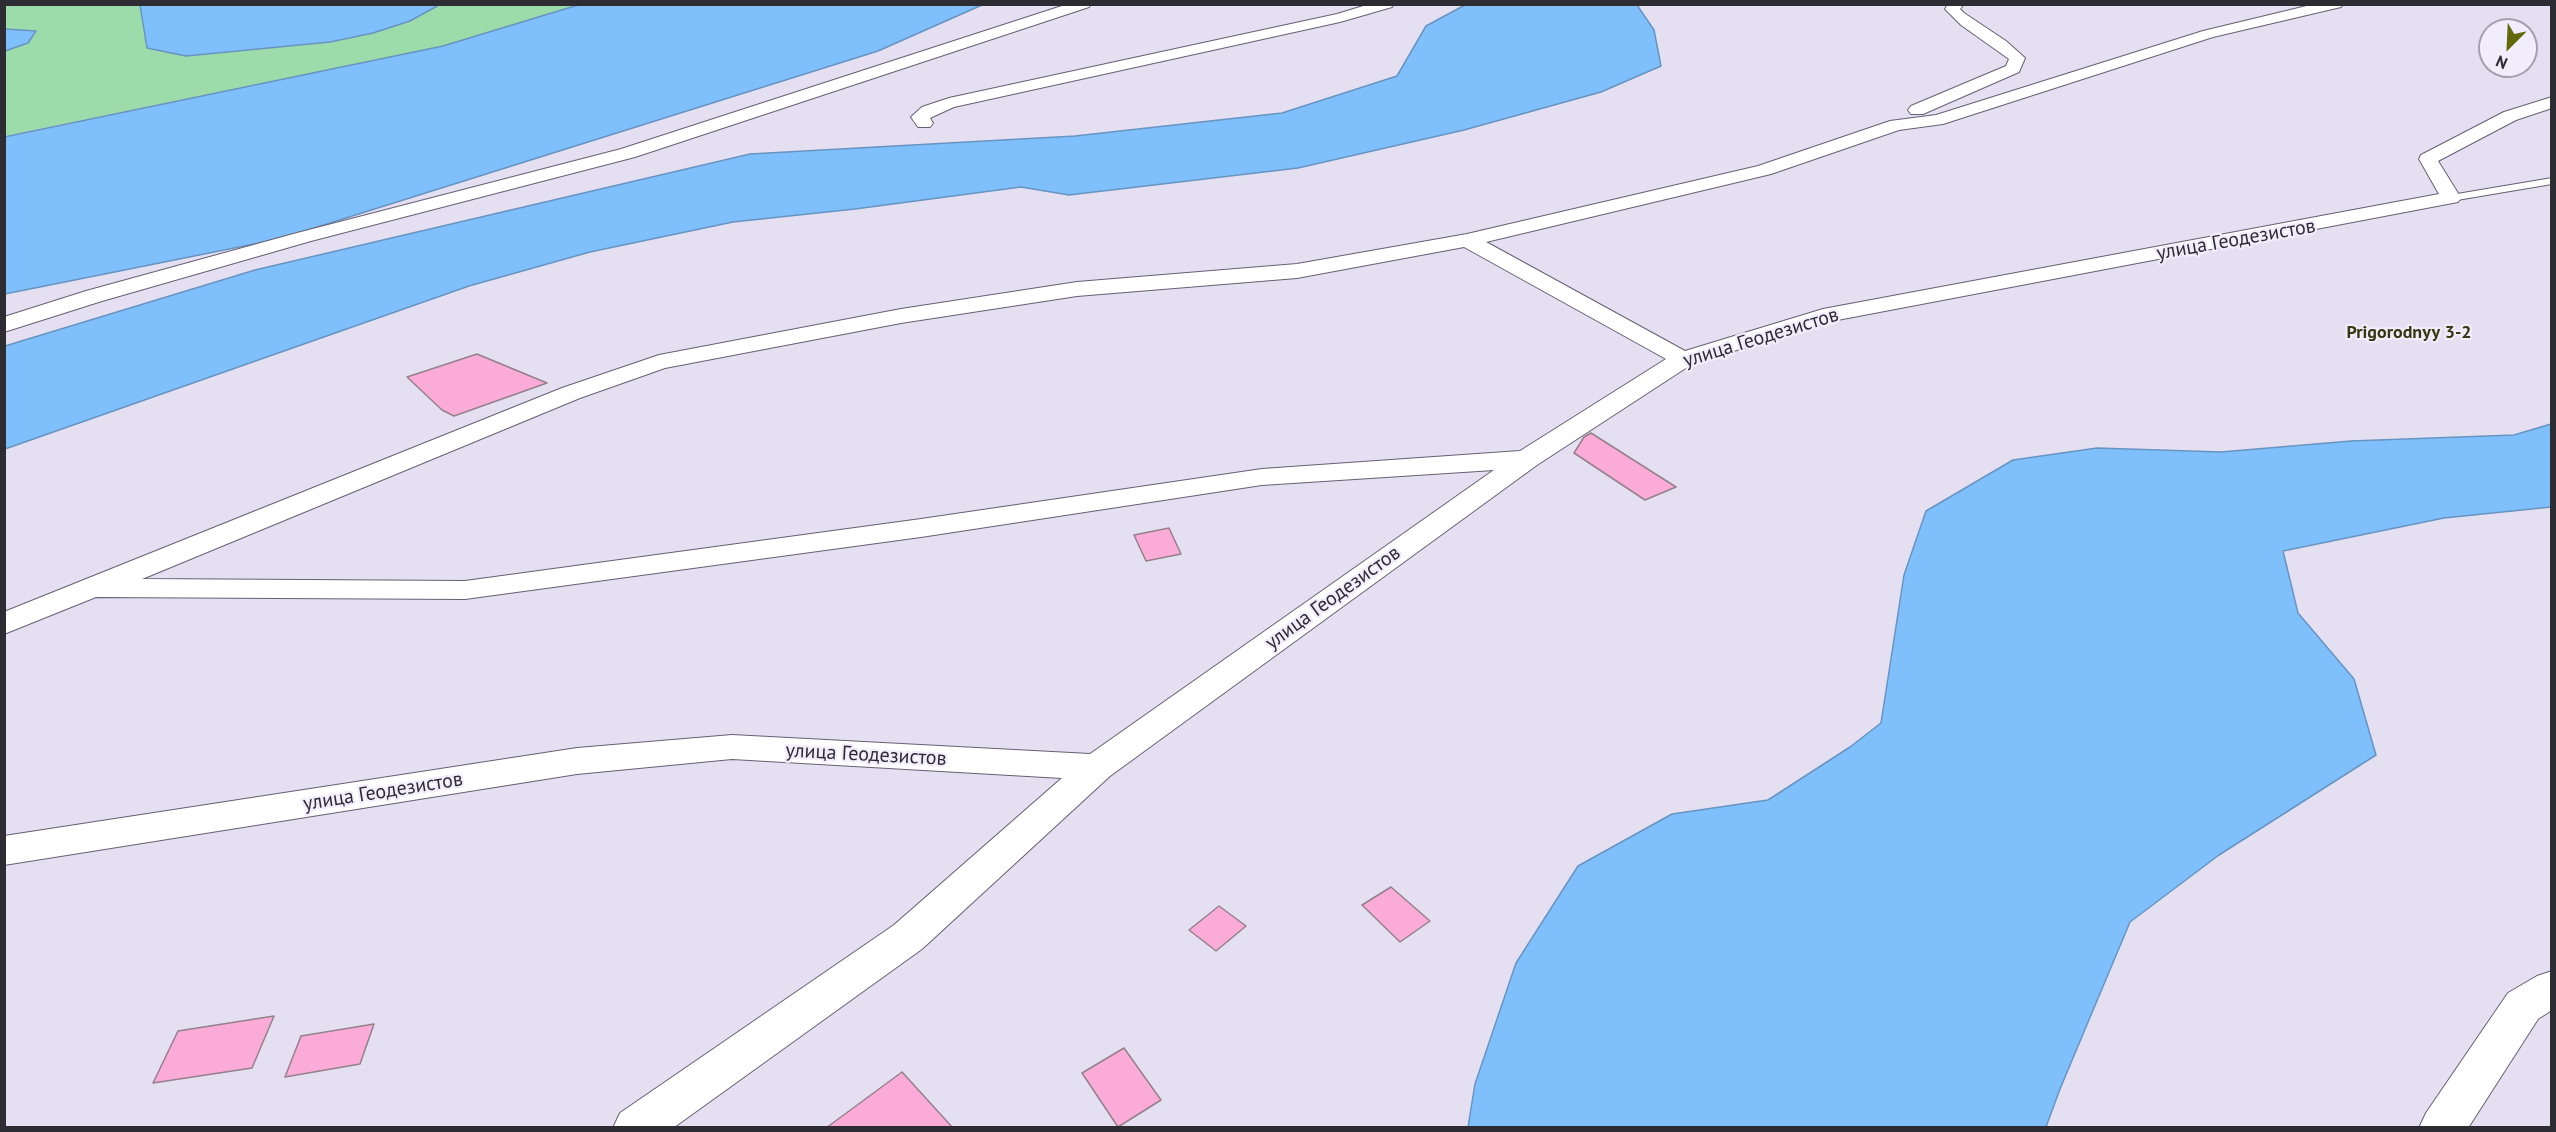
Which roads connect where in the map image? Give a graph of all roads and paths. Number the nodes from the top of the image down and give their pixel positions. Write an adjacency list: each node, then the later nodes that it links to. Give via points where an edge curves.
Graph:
1 (1084, 4): 11 (street, via 628,153 304,237 94,296)
2 (1957, 4): 7 (street, via 1953,9 1959,16 2005,44 2017,58 2013,69 1912,112)
3 (2336, 4): 7 (street, via 2208,34 1937,120)
4 (1387, 5): 6 (street, via 949,103 920,117)
5 (2552, 102): 9 (street, via 2510,116 2427,159)
6 (924, 123)
7 (1896, 125): 10 (street, via 1764,170)
8 (2552, 181): 9 (lane)
9 (2451, 198): 12 (street, улица Геодезистов, via 1823,316)
10 (1467, 240): 12 (street); 14 (street, via 1297,271 1077,289 901,316 659,362 572,393)
11 (4, 326)
12 (1683, 359): 13 (street, улица Геодезистов)
13 (1527, 459): 14 (street, via 1262,477 465,590); 16 (street, улица Геодезистов)
14 (92, 588): 15 (street)
15 (4, 624)
16 (1097, 767): 17 (street, улица Геодезистов, via 732,747 577,761); 19 (street, via 908,937)
17 (4, 851)
18 (2552, 988): 20 (street, via 2523,1006)
19 (636, 1128)
20 (2442, 1128)

